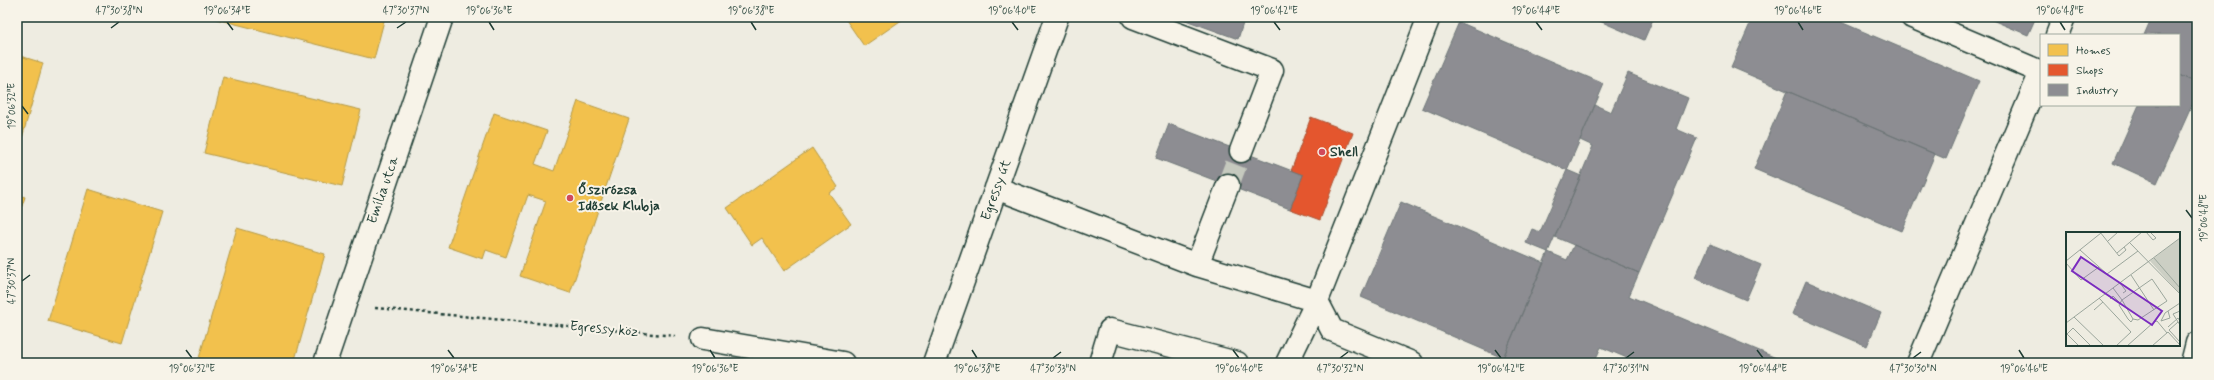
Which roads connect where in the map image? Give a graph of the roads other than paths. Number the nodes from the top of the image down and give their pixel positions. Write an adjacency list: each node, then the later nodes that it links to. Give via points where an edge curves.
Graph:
1 (442, 17): 17 (street, Emília utca)
2 (1057, 17): 12 (street, Egressy út)
3 (1133, 17): 10 (street, via 1272,70)
4 (1428, 17): 14 (street)
5 (1912, 17): 8 (street)
6 (2064, 17): 7 (street)
7 (2057, 34)
8 (2040, 72)
9 (2040, 74): 24 (street)
10 (1241, 151)
11 (1228, 185): 13 (street)
12 (996, 188): 13 (street); 19 (street, Egressy út)
13 (1197, 265): 14 (street)
14 (1317, 301): 22 (street); 23 (street, via 1332,330)
15 (703, 338): 18 (street)
16 (2197, 343): 25 (street)
17 (325, 363)
18 (843, 363)
19 (934, 363)
20 (1100, 363): 21 (street, via 1110,330)
21 (1237, 363)
22 (1288, 363)
23 (1412, 363)
24 (1918, 363)
25 (2192, 363)

